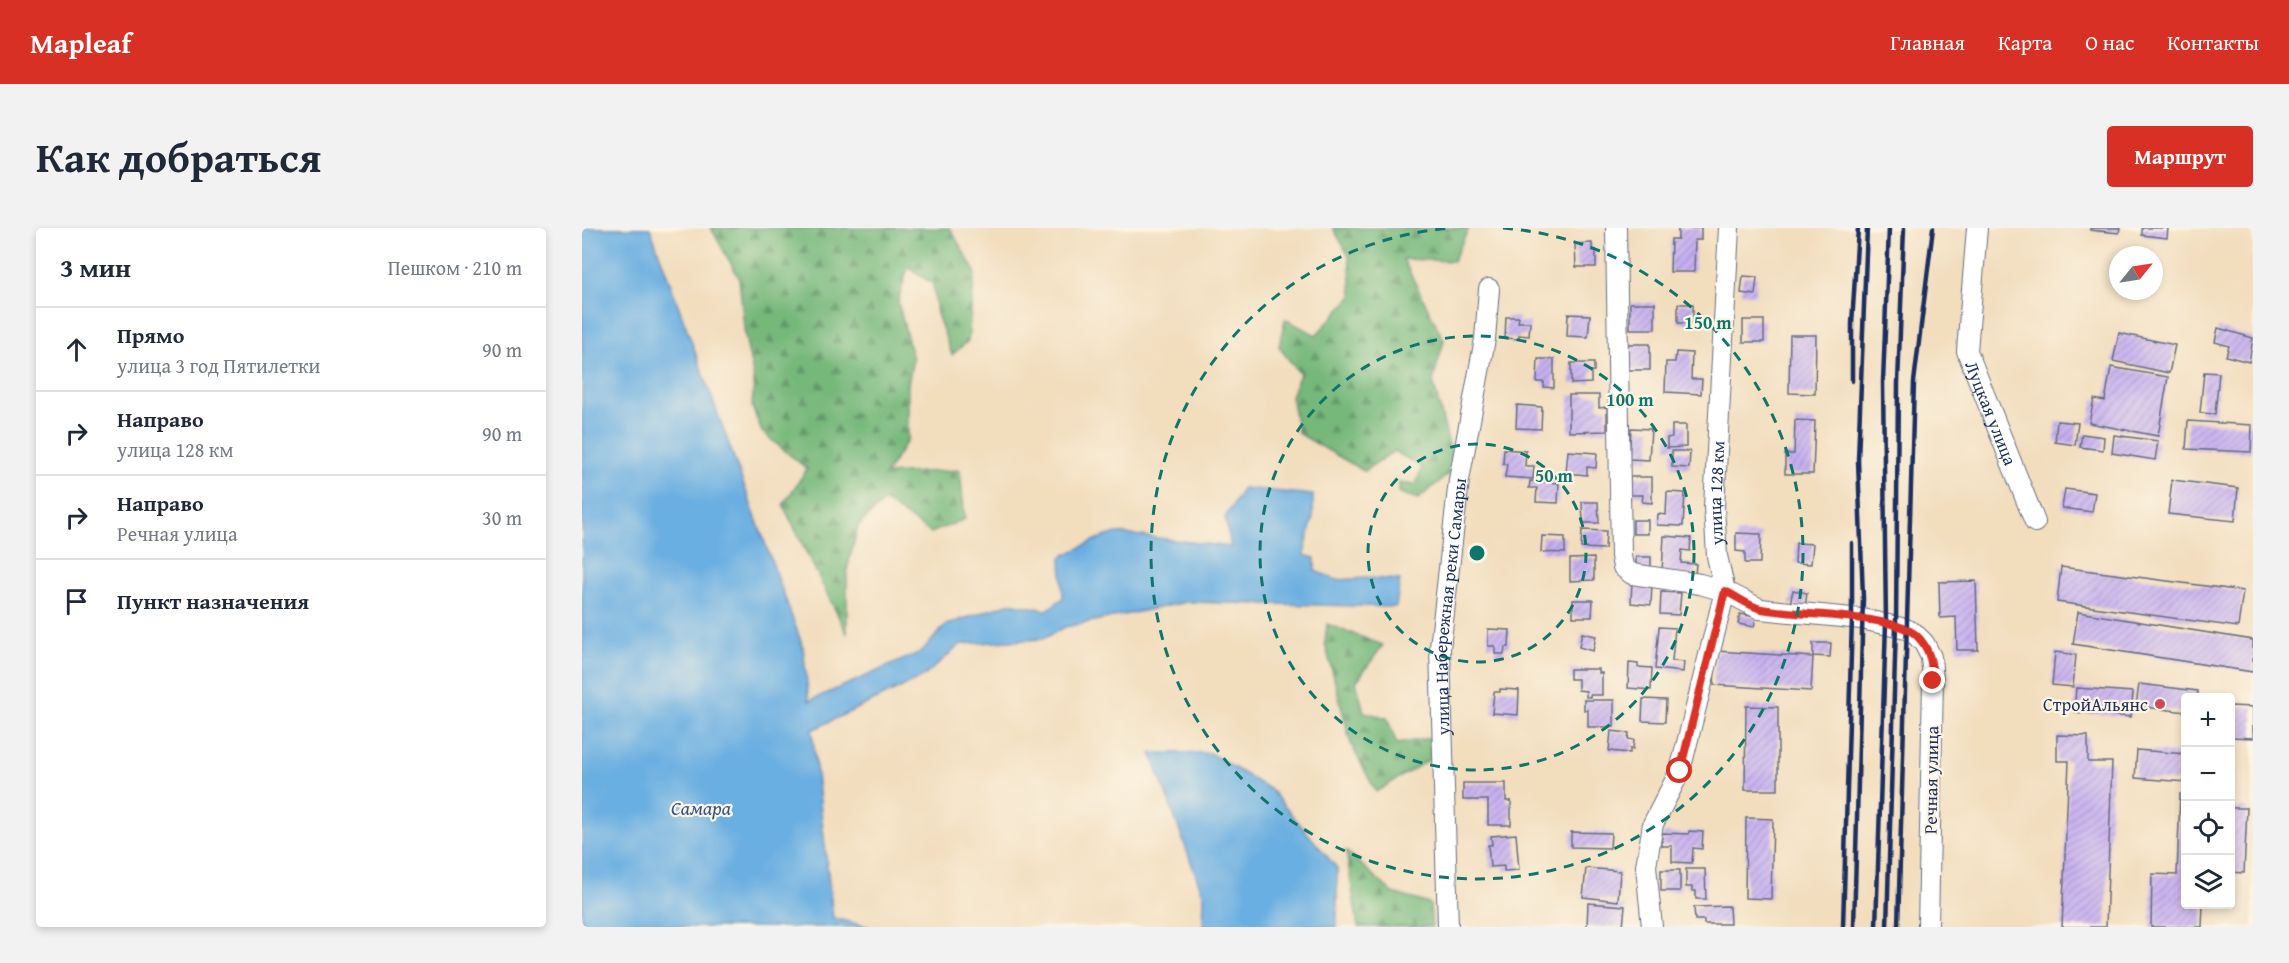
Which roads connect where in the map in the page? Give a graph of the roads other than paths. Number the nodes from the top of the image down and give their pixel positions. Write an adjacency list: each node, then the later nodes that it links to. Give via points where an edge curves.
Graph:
1 (1616, 228): 6 (street, via 1623,567 1632,574)
2 (1729, 228): 6 (street, улица 128 км, via 1714,507 1717,556)
3 (1977, 228): 5 (street, Луцкая улица, via 1967,351)
4 (1490, 289): 7 (street, улица Набережная реки Самары, via 1485,339 1459,480 1440,648)
5 (2036, 522)
6 (1725, 591): 8 (street, via 1680,771 1653,824 1646,866); 9 (street, Речная улица, via 1760,609 1862,619 1906,629 1916,634 1931,657)
7 (1448, 927)
8 (1652, 927)
9 (1928, 927)

